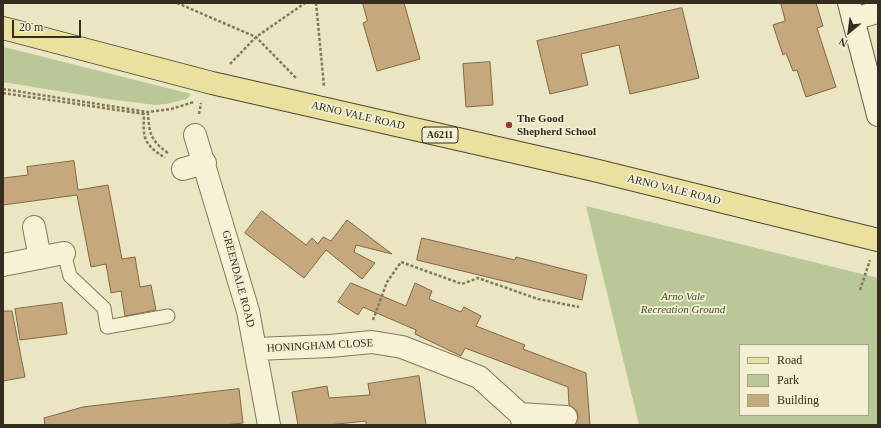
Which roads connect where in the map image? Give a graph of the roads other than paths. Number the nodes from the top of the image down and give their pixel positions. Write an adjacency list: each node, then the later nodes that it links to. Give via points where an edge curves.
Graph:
1 (851, 11): 2 (street); 4 (street)
2 (878, 12)
3 (3, 28): 7 (main road, ARNO VALE ROAD / A6211, via 212,83 594,170)
4 (878, 115)
5 (195, 135): 12 (street, GREENDALE ROAD, via 194,166 248,311)
6 (34, 227): 9 (street)
7 (874, 250)
8 (64, 253): 9 (street); 11 (lane, via 70,276 104,308 107,327)
9 (40, 258): 10 (street)
10 (3, 265)
11 (168, 316)
12 (256, 349): 14 (street, HONINGHAM CLOSE, via 372,342 402,347 479,377); 15 (street, GREENDALE ROAD)
13 (566, 417): 14 (street)
14 (522, 420)
15 (269, 425)

